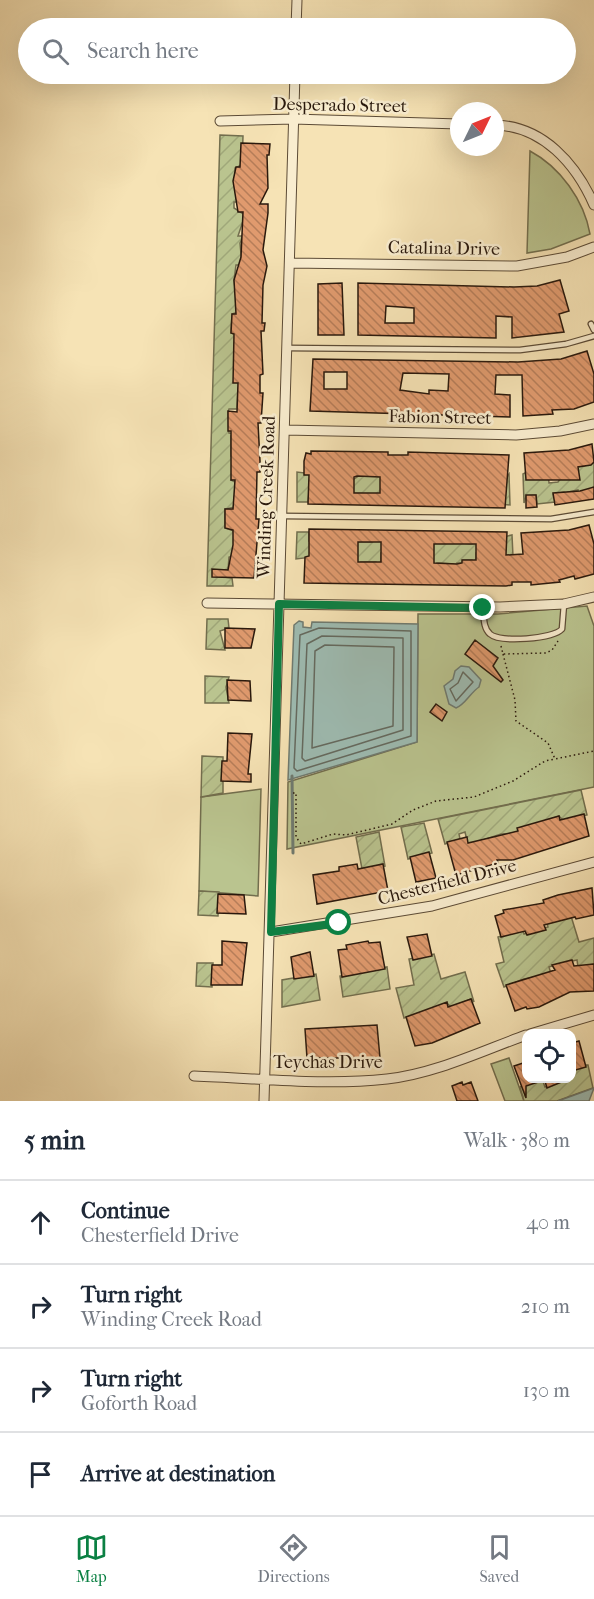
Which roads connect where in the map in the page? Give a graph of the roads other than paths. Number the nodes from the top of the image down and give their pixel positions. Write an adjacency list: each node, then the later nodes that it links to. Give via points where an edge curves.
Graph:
1 (297, 0): 2 (street)
2 (296, 18)
3 (295, 84): 4 (street, Winding Creek Road)
4 (293, 119): 5 (street, Desperado Street); 6 (street, Desperado Street); 10 (street, Winding Creek Road)
5 (220, 121)
6 (450, 124)
7 (504, 126): 8 (street, via 519,128 558,151 574,167)
8 (594, 205)
9 (594, 247): 10 (street, Catalina Drive, via 567,257 517,266)
10 (290, 263): 14 (street, Winding Creek Road)
11 (591, 324): 12 (lane)
12 (594, 330)
13 (594, 336): 14 (lane, via 520,350)
14 (287, 348): 16 (street, Winding Creek Road)
15 (594, 424): 16 (street, Fabion Street, via 516,435)
16 (285, 430): 18 (street, Winding Creek Road)
17 (594, 512): 18 (lane, via 551,519)
18 (282, 516): 21 (street, Winding Creek Road)
19 (594, 598): 22 (street)
20 (207, 603): 21 (street)
21 (279, 604): 23 (street); 25 (street, Winding Creek Road)
22 (564, 604): 23 (street); 23 (lane, via 564,623 558,633 529,638 499,639 490,635)
23 (483, 608)
24 (594, 862): 25 (street, Chesterfield Drive, via 432,906)
25 (271, 932): 30 (street, Winding Creek Road)
26 (594, 1015): 27 (street, Teychas Drive)
27 (543, 1029)
28 (522, 1036): 30 (street, Teychas Drive, via 429,1070 388,1079)
29 (194, 1076): 30 (street, Teychas Drive)
30 (265, 1079): 31 (street, Winding Creek Road)
31 (264, 1101)

